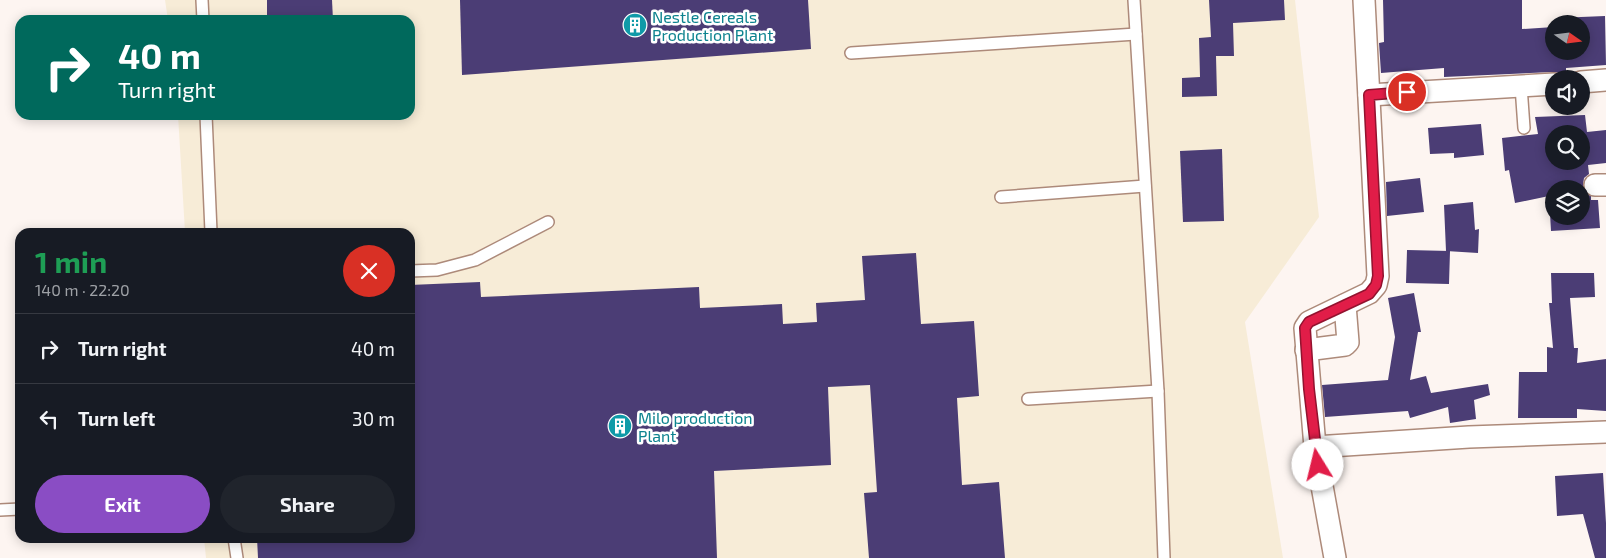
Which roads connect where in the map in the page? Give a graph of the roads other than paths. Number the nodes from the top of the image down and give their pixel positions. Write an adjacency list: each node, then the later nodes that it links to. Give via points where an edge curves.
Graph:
1 (202, 0): 4 (lane)
2 (1134, 0): 5 (lane)
3 (1364, 0): 11 (street)
4 (203, 15)
5 (1136, 34): 6 (lane); 14 (lane)
6 (851, 53)
7 (1606, 80): 8 (street)
8 (1590, 81)
9 (1545, 85): 10 (street)
10 (1521, 86): 11 (street); 13 (lane)
11 (1369, 95): 19 (street, via 1378,276 1369,294)
12 (206, 120): 17 (lane)
13 (1524, 128)
14 (1145, 186): 15 (lane); 21 (lane)
15 (1001, 198)
16 (548, 222): 18 (lane, via 475,260 437,270)
17 (211, 228)
18 (415, 271)
19 (1345, 305): 20 (street, via 1309,322 1305,328); 20 (street, via 1348,342)
20 (1306, 350): 24 (street)
21 (1158, 391): 22 (lane); 29 (lane)
22 (1028, 399)
23 (1606, 432): 24 (street)
24 (1315, 447): 30 (street)
25 (15, 509): 26 (lane)
26 (0, 510)
27 (235, 543): 28 (lane)
28 (237, 558)
29 (1164, 558)
30 (1335, 558)

